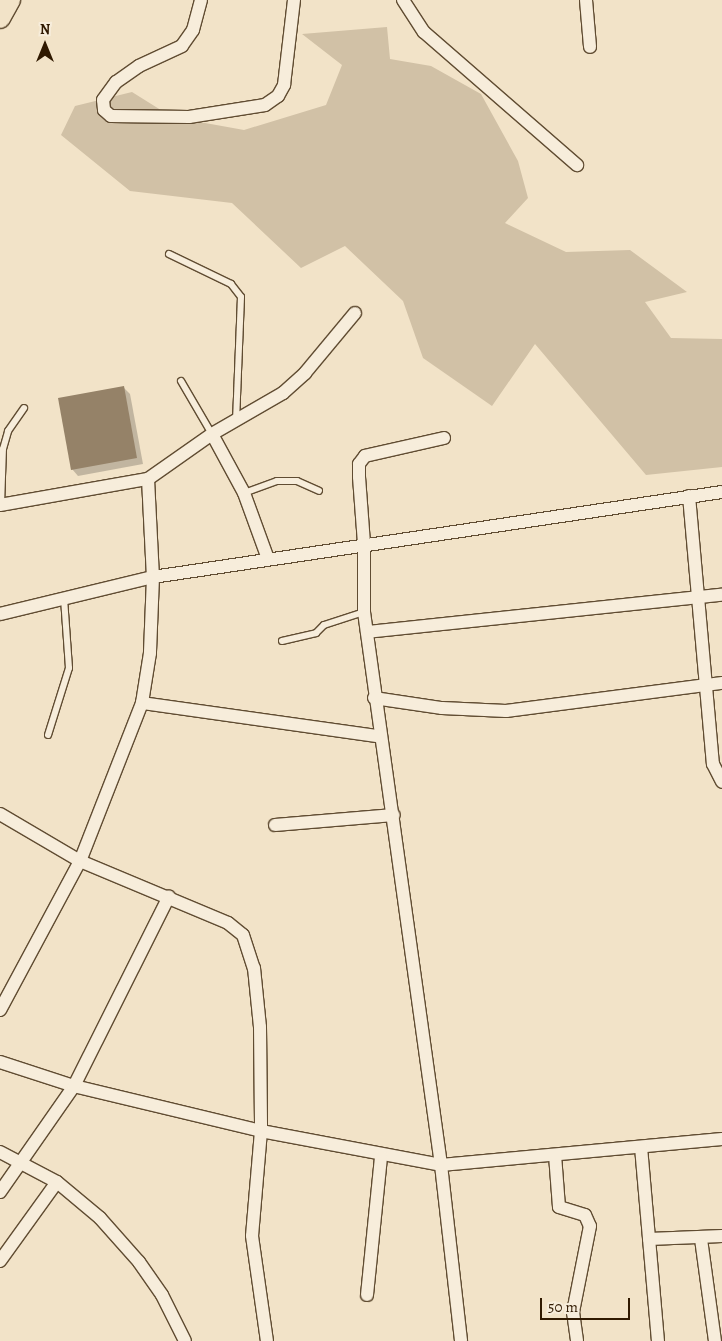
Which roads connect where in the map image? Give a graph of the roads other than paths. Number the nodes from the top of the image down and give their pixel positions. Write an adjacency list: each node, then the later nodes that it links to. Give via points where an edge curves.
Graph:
1 (10, 0): 6 (main road)
2 (201, 0): 3 (street, via 192,30 182,46 139,66 116,82 103,100 104,110 111,116 189,117 265,105 278,96 284,85)
3 (294, 0)
4 (403, 0): 8 (street, via 424,32)
5 (586, 0): 7 (street)
6 (0, 18)
7 (590, 47)
8 (578, 165)
9 (169, 254): 13 (lane, via 231,284 241,297)
10 (355, 313): 13 (street, via 305,373 283,393)
11 (181, 381): 14 (lane)
12 (24, 408): 21 (lane, via 8,431 3,449)
13 (236, 420): 14 (street)
14 (212, 434): 16 (street); 19 (street)
15 (444, 438): 22 (street, via 365,456 359,464)
16 (148, 479): 21 (street); 24 (street)
17 (319, 491): 19 (lane, via 297,480 277,481)
18 (722, 492): 20 (street)
19 (244, 493): 23 (street)
20 (689, 496): 22 (street); 26 (street)
21 (1, 505)
22 (364, 543): 23 (street); 28 (street)
23 (268, 559): 24 (street)
24 (153, 576): 27 (street); 35 (street, via 150,653)
25 (722, 595): 26 (street)
26 (697, 598): 30 (street); 33 (street)
27 (64, 599): 29 (street); 36 (lane, via 69,668)
28 (364, 612): 30 (street); 31 (lane, via 324,625 316,633)
29 (0, 614)
30 (367, 632): 34 (street)
31 (282, 641)
32 (722, 683): 33 (street)
33 (705, 686): 34 (street, via 506,712 442,708); 38 (street, via 713,764)
34 (374, 698): 37 (street)
35 (142, 703): 37 (street); 42 (street)
36 (48, 736)
37 (378, 736): 40 (street)
38 (722, 782)
39 (0, 814): 42 (street)
40 (394, 815): 41 (street); 54 (street)
41 (274, 825)
42 (80, 861): 43 (street); 44 (street)
43 (169, 896): 46 (street); 47 (street, via 228,922 243,936 251,952 260,1026)
44 (0, 1010)
45 (0, 1062): 46 (street)
46 (74, 1086): 47 (street); 53 (street)
47 (260, 1131): 52 (street); 63 (street, via 252,1236)
48 (722, 1139): 49 (street)
49 (641, 1147): 51 (street); 58 (street)
50 (0, 1152): 53 (street)
51 (555, 1155): 54 (street); 65 (street, via 559,1207 585,1215 590,1226 573,1312)
52 (381, 1156): 54 (street); 61 (street)
53 (22, 1164): 55 (street); 56 (street)
54 (441, 1165): 64 (street)
55 (57, 1182): 60 (street); 62 (street, via 100,1218 139,1262 162,1295)
56 (0, 1192)
57 (722, 1236): 59 (street)
58 (649, 1239): 59 (street); 66 (street)
59 (701, 1239): 67 (street)
60 (0, 1261)
61 (367, 1295)
62 (185, 1341)
63 (268, 1341)
64 (461, 1341)
65 (577, 1341)
66 (658, 1341)
67 (715, 1341)

